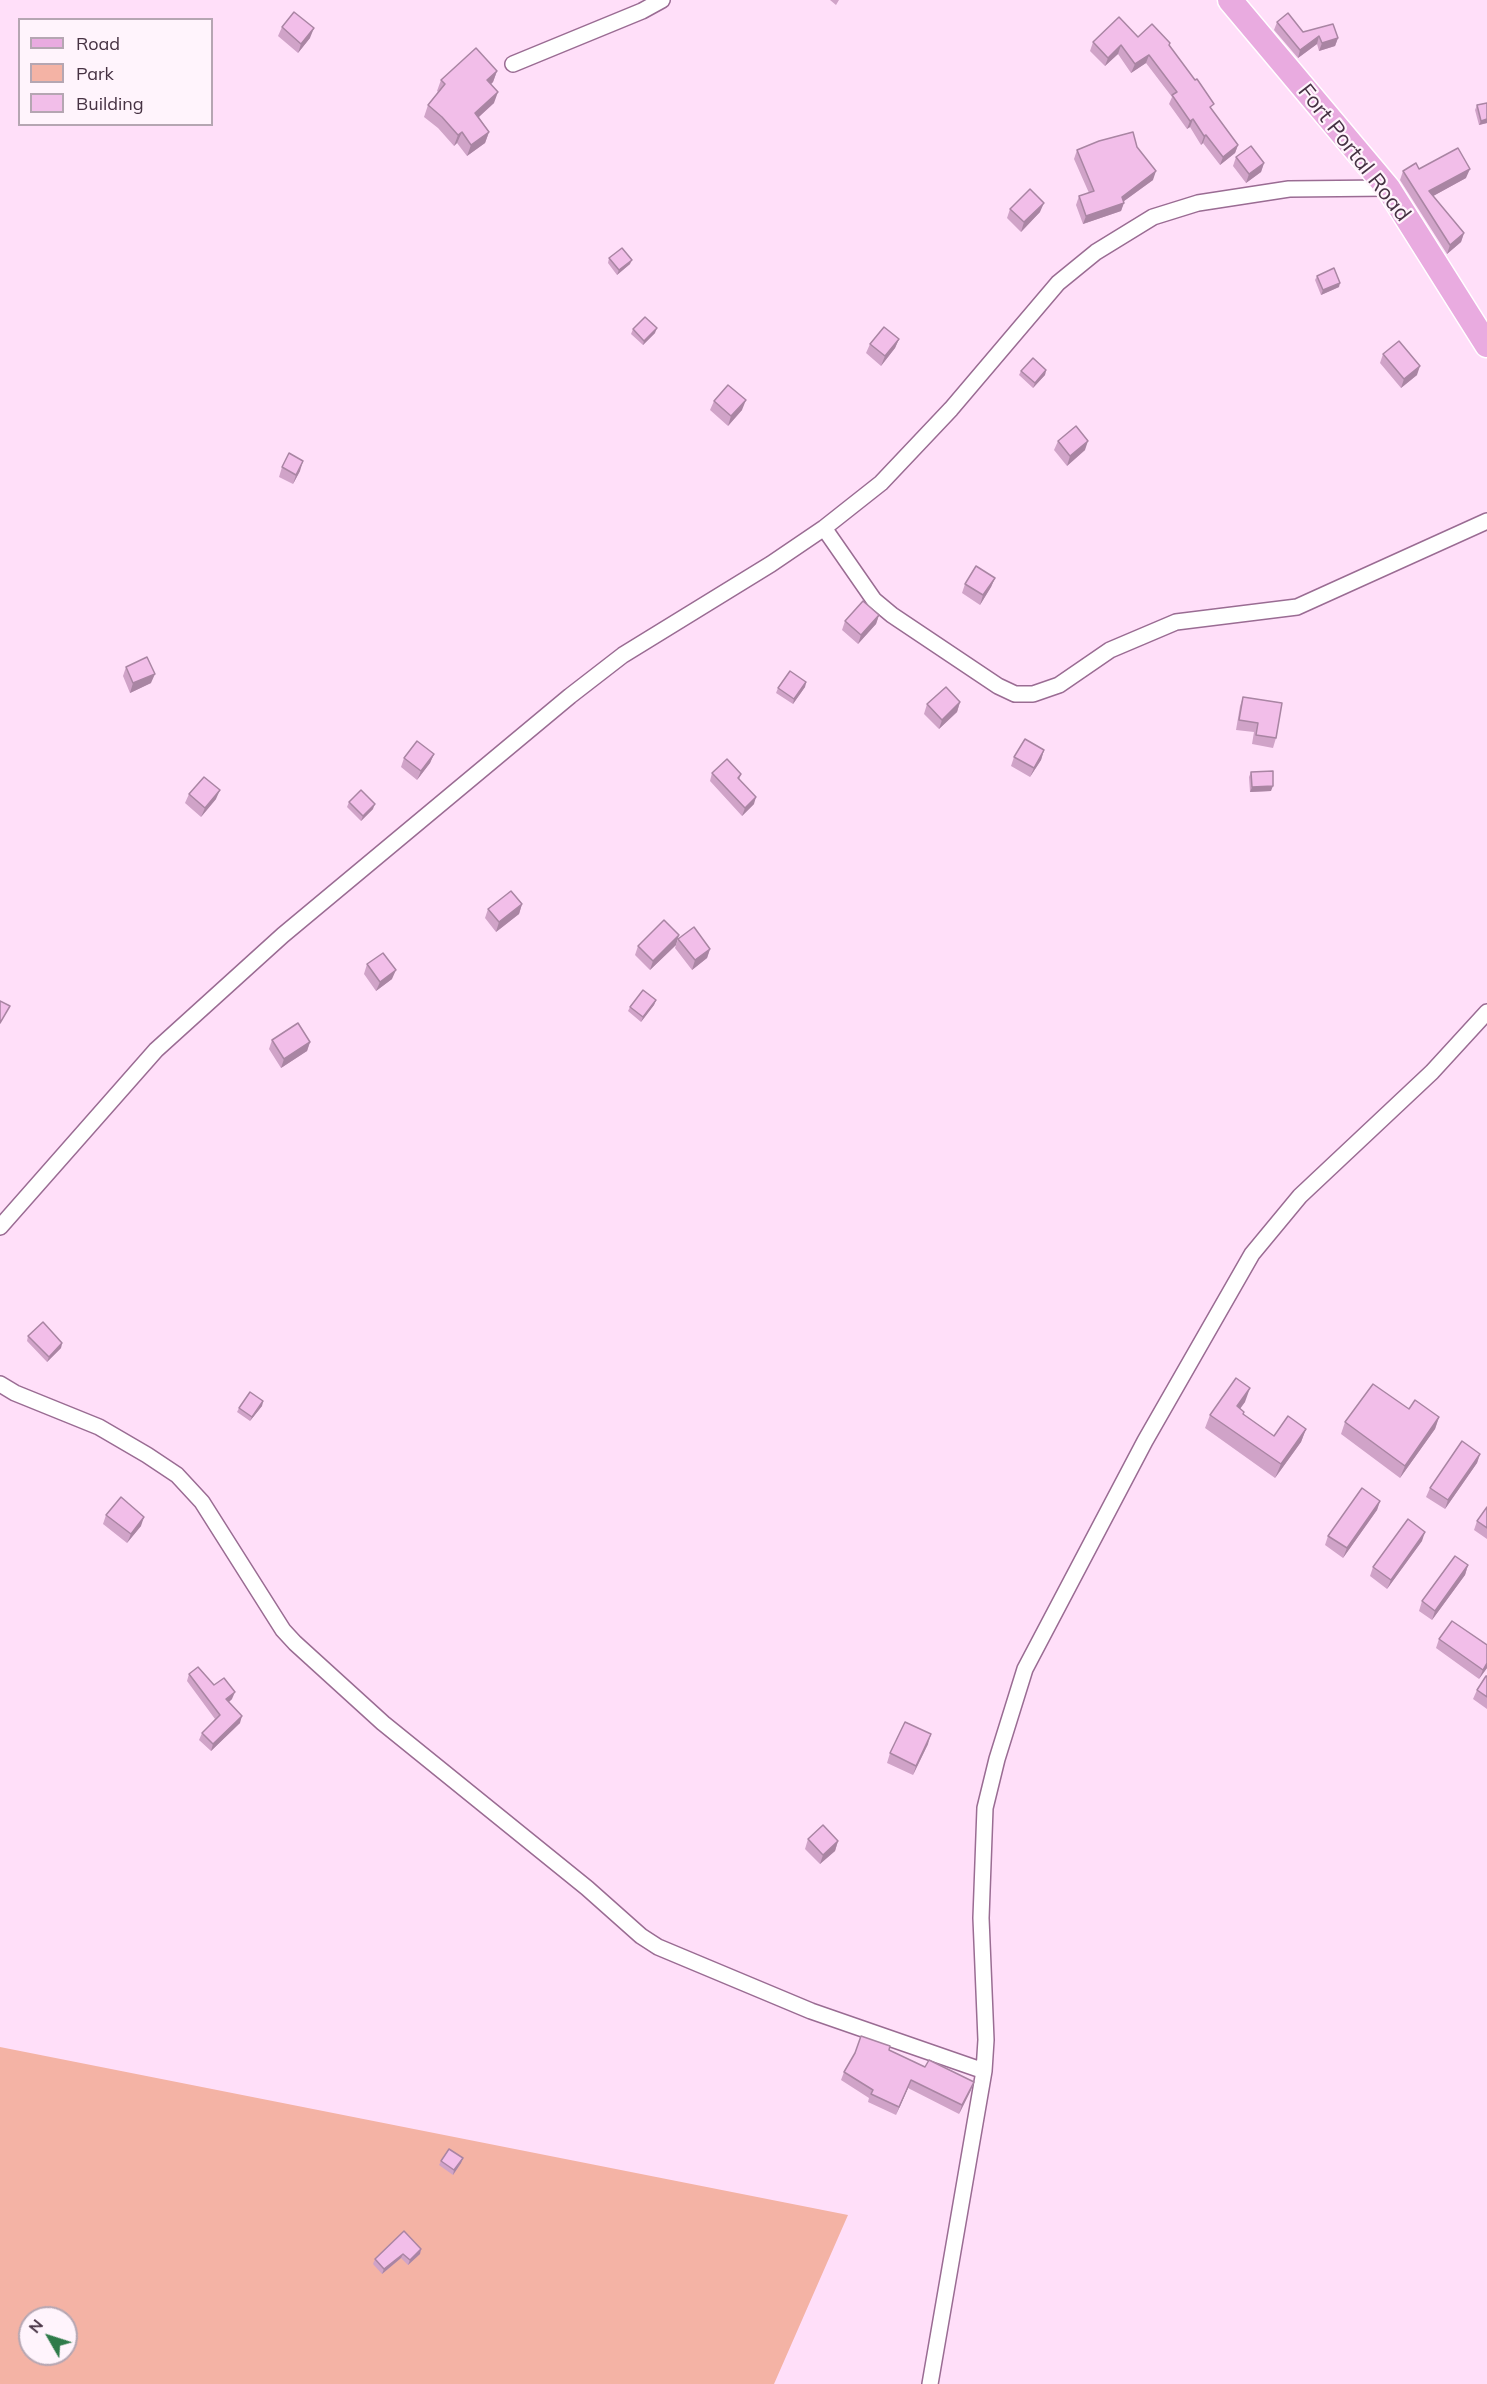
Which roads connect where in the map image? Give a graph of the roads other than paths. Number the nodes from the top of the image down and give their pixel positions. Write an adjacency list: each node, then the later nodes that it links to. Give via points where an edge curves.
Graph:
1 (662, 0): 3 (street)
2 (1230, 0): 4 (main road, Fort Portal Road)
3 (513, 64)
4 (1388, 188): 5 (main road, Fort Portal Road); 7 (street, via 1289,189 1198,203 1130,229 1058,283 951,409 881,483)
5 (1487, 345)
6 (1487, 521): 7 (street, via 1298,607 1176,622 1110,650 1059,685 1033,694 1015,694 998,686 892,615 874,600)
7 (824, 528): 9 (street, via 623,655 283,935 156,1050)
8 (1487, 1012): 11 (street, via 1432,1072 1300,1196 1252,1254 1186,1365 1025,1669 985,1808 981,1918)
9 (0, 1227)
10 (0, 1384): 11 (street, via 99,1427 177,1475 202,1502 295,1643 383,1723 642,1936 658,1947 811,2011)
11 (984, 2071): 12 (street)
12 (930, 2384)

